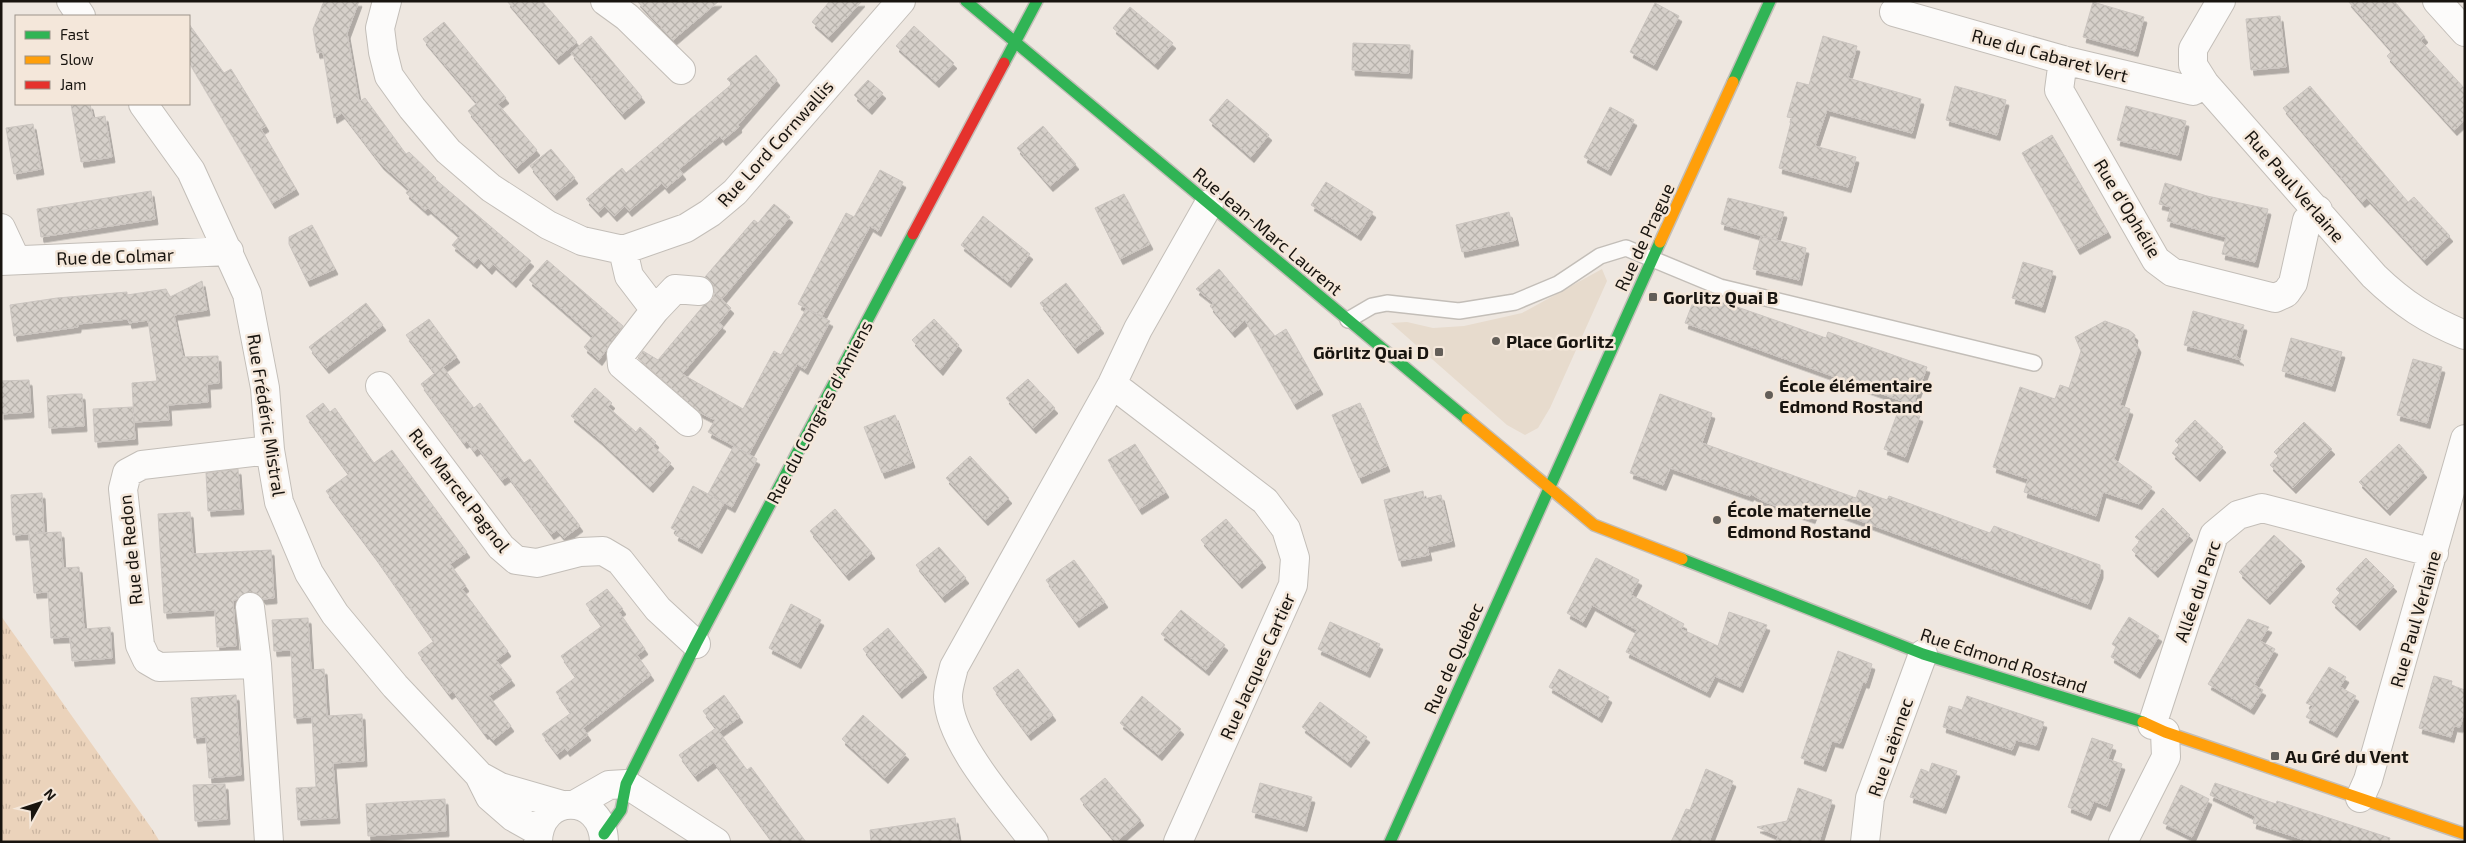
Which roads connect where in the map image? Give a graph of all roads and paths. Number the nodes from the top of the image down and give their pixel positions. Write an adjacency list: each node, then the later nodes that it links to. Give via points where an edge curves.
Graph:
1 (71, 1): 11 (street)
2 (387, 1): 21 (street, via 380,28 389,76 448,151 491,188 548,225 582,241)
3 (606, 1): 15 (street)
4 (901, 1): 21 (street, Rue Lord Cornwallis, via 735,192 686,228)
5 (966, 1): 13 (street, Rue Jean-Marc Laurent)
6 (1037, 1): 13 (street, Rue du Congrès d'Amiens)
7 (1770, 1): 24 (street, Rue de Prague)
8 (2220, 1): 16 (street, Rue Paul Verlaine, via 2193,49 2193,65)
9 (2437, 1): 12 (street)
10 (1894, 12): 14 (street, Rue du Cabaret Vert)
11 (80, 15)
12 (2465, 32)
13 (1016, 42): 18 (street, Rue Jean-Marc Laurent); 38 (street, Rue du Congrès d'Amiens)
14 (2063, 60): 16 (street, Rue du Cabaret Vert, via 2193,91); 19 (street, Rue d'Ophélie, via 2058,90 2156,260 2172,272 2276,298 2286,293 2293,283 2307,220)
15 (681, 70)
16 (2205, 84): 19 (street, Rue Paul Verlaine)
17 (144, 105): 22 (street, Rue Frédéric Mistral, via 191,171)
18 (1209, 204): 27 (street, Rue Jean-Marc Laurent); 30 (street, via 1138,329)
19 (2318, 210): 28 (street, Rue Paul Verlaine, via 2374,276 2401,302)
20 (1, 228): 23 (street)
21 (623, 250): 26 (street, via 629,276)
22 (229, 251): 23 (street, Rue de Colmar); 34 (street, Rue Frédéric Mistral, via 247,294 265,388)
23 (9, 260)
24 (1653, 260): 27 (lane, via 1626,248 1600,256 1558,284 1515,302 1459,311 1387,303 1372,306); 29 (lane, via 1720,287); 35 (street, Rue de Prague)
25 (698, 291): 26 (street, via 676,290)
26 (654, 310): 32 (street, via 621,354 622,365)
27 (1348, 320): 35 (street, Rue Jean-Marc Laurent)
28 (2465, 336)
29 (2034, 363)
30 (1112, 384): 51 (street, via 954,667 948,696 952,723 962,745); 52 (street, Rue Jacques Cartier, via 1265,501 1286,530 1295,558 1293,585)
31 (380, 386): 38 (street, Rue Marcel Pagnol, via 501,547 516,560 537,562 603,550 620,561 658,609)
32 (688, 422)
33 (2465, 439): 36 (street, Rue Paul Verlaine)
34 (270, 450): 40 (street, Rue de Redon, via 142,466 127,473 123,489 140,645 147,660 159,666); 42 (street, Rue Frédéric Mistral, via 279,502 309,573 335,614 396,686)
35 (1548, 487): 39 (street, Rue Edmond Rostand, via 1594,525); 53 (street, Rue de Québec)
36 (2434, 553): 41 (street, Allée du Parc, via 2262,508 2238,515 2214,535); 44 (street, Rue Paul Verlaine)
37 (250, 607): 40 (street)
38 (696, 644): 43 (street, Rue du Congrès d'Amiens)
39 (1923, 654): 41 (street, Rue Edmond Rostand); 54 (street, Rue Laënnec, via 1870,798)
40 (257, 664): 49 (street)
41 (2158, 728): 44 (street, Rue Edmond Rostand); 55 (street, via 2166,757)
42 (479, 775): 45 (street, Rue Frédéric Mistral, via 500,787); 47 (street, Rue Frédéric Mistral, via 490,797)
43 (626, 784): 45 (street, via 609,785); 48 (street, Rue du Congrès d'Amiens, via 621,810); 50 (street)
44 (2360, 798): 46 (street, Rue Edmond Rostand)
45 (568, 805): 47 (street, via 551,811 542,820); 48 (street, Rue Frédéric Mistral, via 585,808 594,814)
46 (2465, 834)
47 (538, 836)
48 (604, 838)
49 (269, 842)
50 (716, 842)
51 (1034, 842)
52 (1178, 842)
53 (1390, 842)
54 (1865, 842)
55 (2123, 842)

